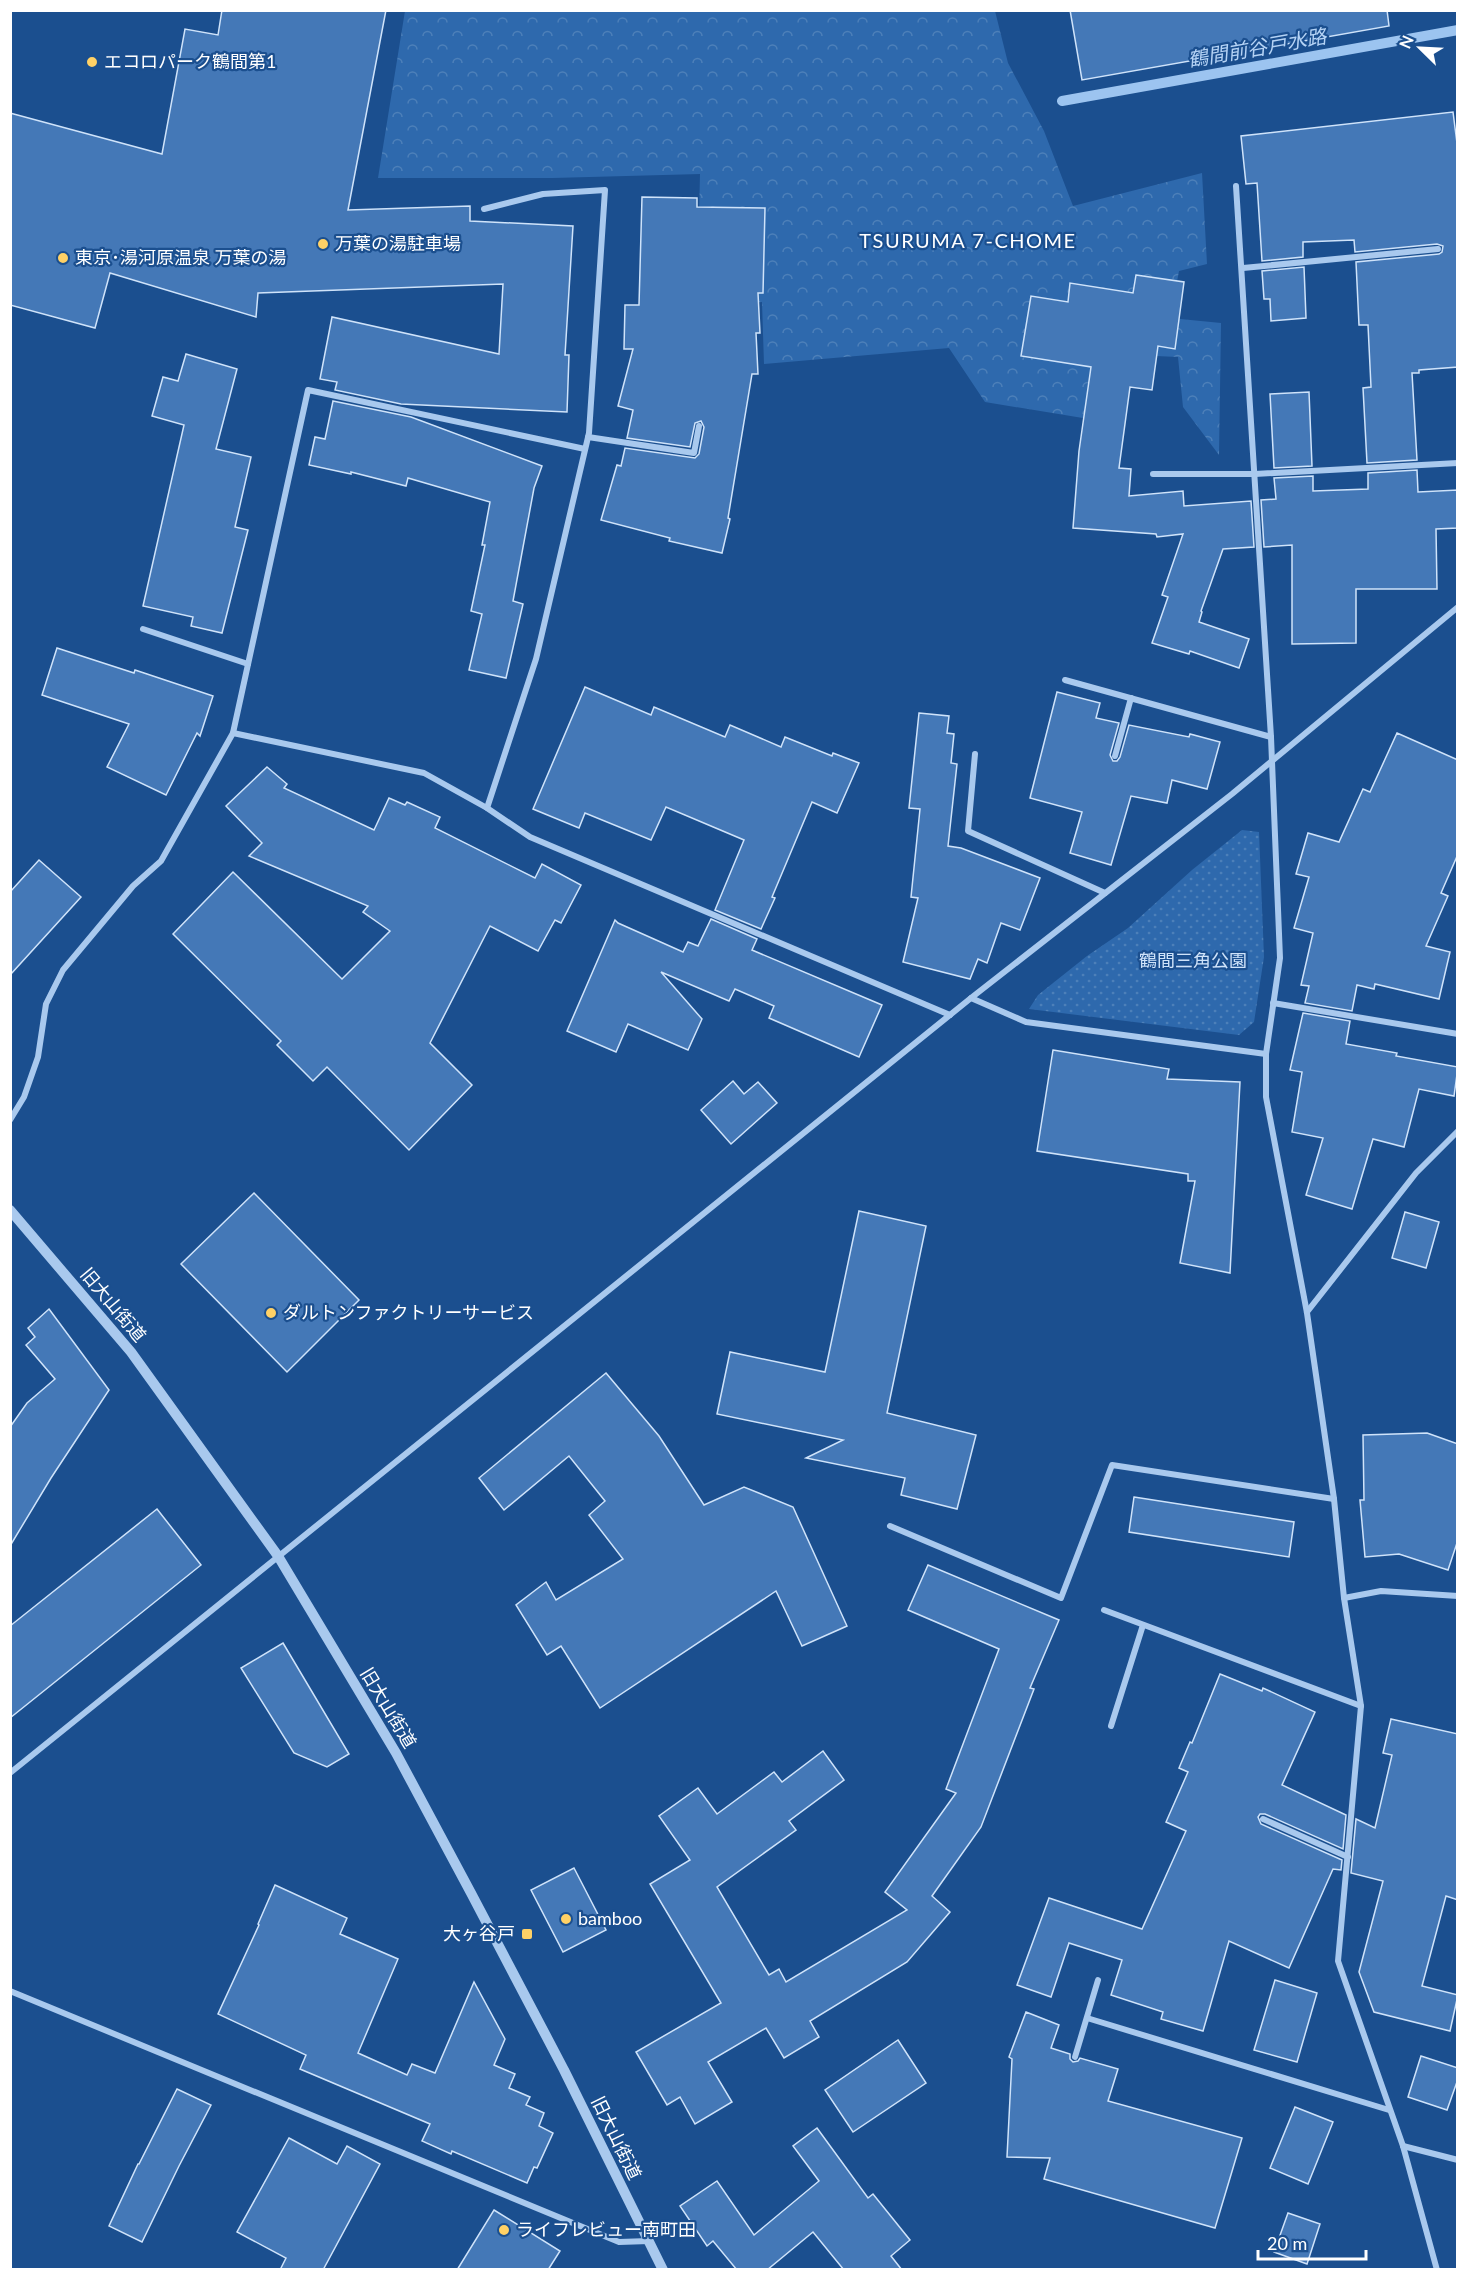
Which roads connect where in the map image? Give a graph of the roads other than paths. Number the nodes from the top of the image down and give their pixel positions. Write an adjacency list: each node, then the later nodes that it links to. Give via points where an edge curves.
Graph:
1 (1236, 186): 4 (street)
2 (484, 209): 6 (street, via 543,194 605,190)
3 (1438, 249): 4 (street)
4 (1242, 268): 10 (street)
5 (699, 426): 6 (street, via 694,453)
6 (588, 437): 7 (street)
7 (585, 449): 13 (street, via 308,390); 21 (street, via 536,659)
8 (1458, 463): 10 (street)
9 (1153, 474): 10 (street)
10 (1255, 474): 17 (street)
11 (1458, 607): 20 (street)
12 (143, 630): 13 (street)
13 (248, 664): 16 (street)
14 (1065, 680): 15 (street)
15 (1131, 698): 17 (street); 19 (street)
16 (233, 732): 21 (street, via 424,773); 28 (street, via 161,861 133,886 63,970 46,1004 38,1057 28,1087)
17 (1271, 737): 20 (street)
18 (975, 754): 22 (street, via 968,831)
19 (1114, 756)
20 (1272, 761): 22 (street); 24 (street, via 1280,958)
21 (487, 808): 25 (street, via 530,837)
22 (1105, 893): 23 (street)
23 (971, 998): 25 (street); 27 (street, via 1026,1022)
24 (1273, 1003): 26 (street); 27 (street)
25 (950, 1015): 34 (street)
26 (1458, 1034)
27 (1266, 1053): 31 (street, via 1266,1097)
28 (10, 1120)
29 (1458, 1131): 31 (street, via 1416,1173)
30 (10, 1210): 34 (street, 旧大山街道, via 131,1352)
31 (1307, 1312): 32 (street)
32 (1334, 1499): 33 (street, via 1112,1465 1061,1598); 36 (street)
33 (890, 1526)
34 (278, 1556): 41 (street); 51 (street, 旧大山街道, via 407,1773)
35 (1458, 1596): 36 (street, via 1382,1592)
36 (1344, 1598): 39 (street)
37 (1104, 1610): 38 (street)
38 (1143, 1625): 39 (street); 40 (street)
39 (1361, 1706): 43 (street)
40 (1111, 1726)
41 (10, 1773)
42 (1263, 1819): 43 (street)
43 (1348, 1857): 48 (street, via 1338,1961)
44 (1098, 1980): 46 (street)
45 (10, 1990): 51 (street, via 619,2242)
46 (1087, 2018): 47 (street); 48 (street)
47 (1075, 2057)
48 (1389, 2110): 49 (street)
49 (1403, 2146): 50 (street); 53 (street)
50 (1458, 2160)
51 (649, 2241): 52 (street, 旧大山街道)
52 (663, 2270)
53 (1437, 2270)

